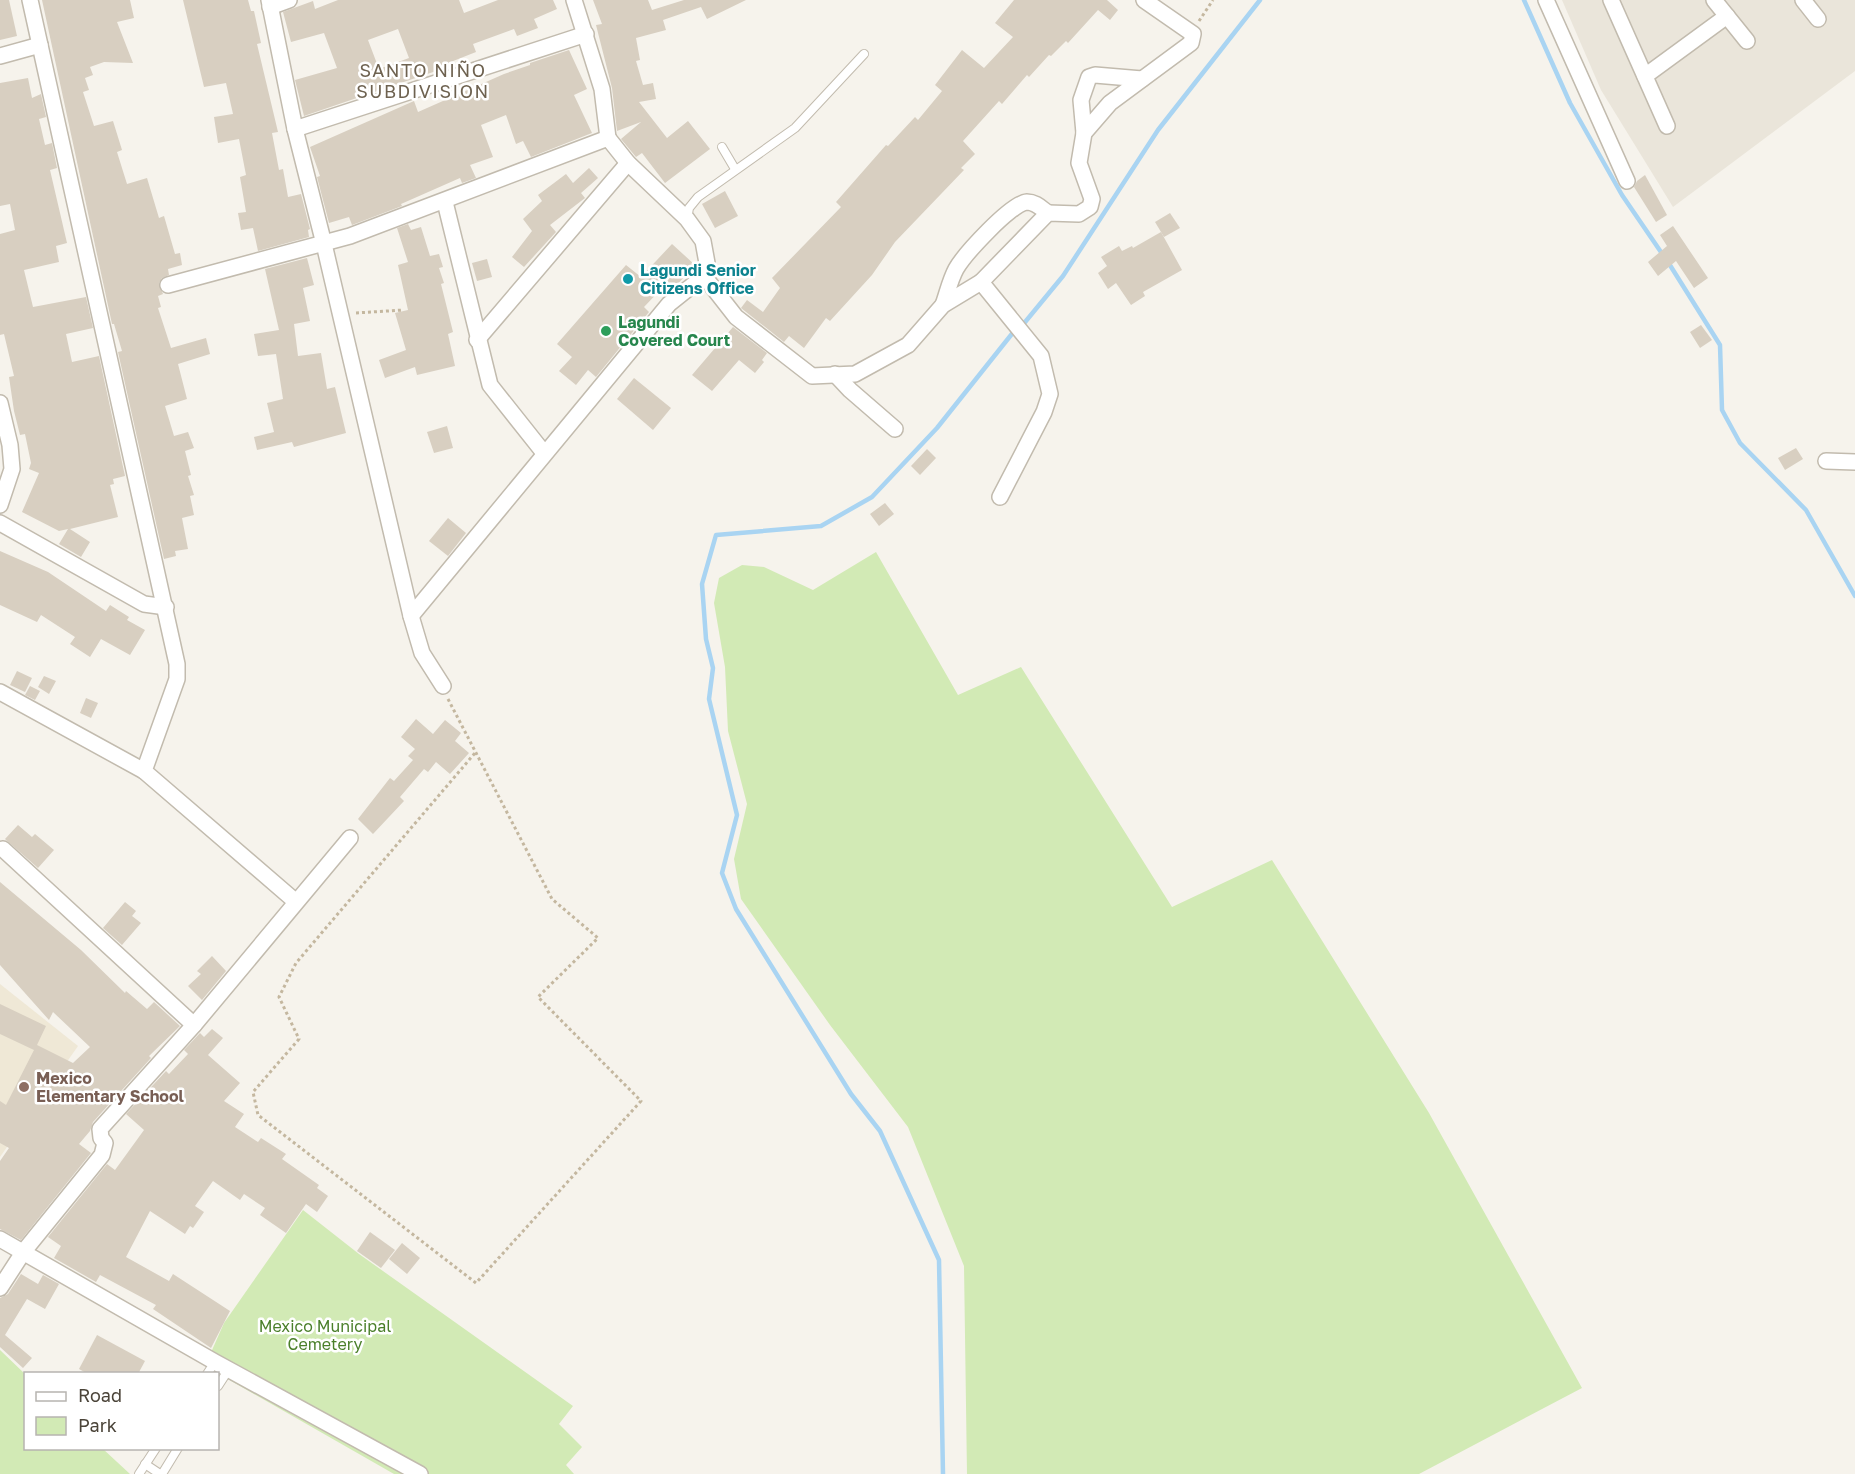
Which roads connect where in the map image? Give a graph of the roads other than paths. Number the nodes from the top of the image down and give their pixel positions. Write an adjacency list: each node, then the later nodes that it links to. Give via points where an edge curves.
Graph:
1 (30, 0): 14 (street)
2 (289, 0): 9 (street)
3 (574, 0): 12 (street)
4 (1144, 0): 18 (street, via 1194,34 1191,43)
5 (1546, 0): 26 (street)
6 (1714, 0): 10 (street)
7 (1803, 0): 11 (street)
8 (1615, 2): 17 (street)
9 (269, 4): 20 (street)
10 (1727, 16): 13 (street); 17 (street)
11 (1818, 19)
12 (586, 34): 20 (street); 22 (street, via 602,89)
13 (1746, 42)
14 (40, 45): 16 (street); 45 (street)
15 (864, 54): 25 (lane, via 795,128)
16 (0, 56)
17 (1645, 76): 19 (street)
18 (1142, 79): 21 (street, via 1110,103); 21 (street, via 1089,77 1081,100)
19 (1667, 126)
20 (294, 129): 30 (street)
21 (1084, 133): 28 (street, via 1079,163 1092,199 1090,207 1079,214)
22 (608, 138): 24 (street); 27 (street)
23 (722, 147): 25 (lane)
24 (628, 163): 29 (street); 35 (street)
25 (735, 169): 29 (lane, via 699,197 689,208)
26 (1627, 182)
27 (445, 202): 30 (street); 35 (street)
28 (1048, 213): 32 (street); 34 (street, via 1027,202 994,225 956,268)
29 (687, 219): 31 (street, via 703,241 707,263)
30 (324, 244): 33 (street); 46 (street)
31 (704, 276): 36 (street, via 735,317 762,340 812,376); 39 (street, via 669,304)
32 (981, 282): 34 (street); 42 (street, via 1041,356 1050,394)
33 (168, 285)
34 (943, 305): 36 (street, via 908,345 855,374)
35 (477, 340): 39 (street, via 490,385)
36 (836, 374): 38 (street)
37 (0, 403): 43 (street, via 12,469)
38 (895, 429)
39 (544, 453): 46 (street)
40 (1826, 461): 41 (street)
41 (1855, 462)
42 (1000, 497)
43 (0, 505)
44 (0, 523): 45 (street, via 144,604)
45 (166, 607): 49 (street, via 177,679)
46 (411, 616): 47 (street, via 422,653)
47 (443, 686)
48 (0, 692): 49 (street)
49 (144, 771): 52 (street)
50 (350, 838): 52 (street)
51 (3, 849): 53 (street)
52 (295, 901): 53 (street)
53 (194, 1025): 55 (street, via 100,1130 105,1143 102,1155)
54 (0, 1239): 55 (street)
55 (24, 1251): 56 (street); 57 (street)
56 (0, 1288)
57 (217, 1368): 63 (street)
58 (155, 1450): 60 (lane)
59 (177, 1450): 62 (lane)
60 (145, 1464): 61 (lane); 62 (lane)
61 (139, 1474)
62 (161, 1474)
63 (420, 1474)

